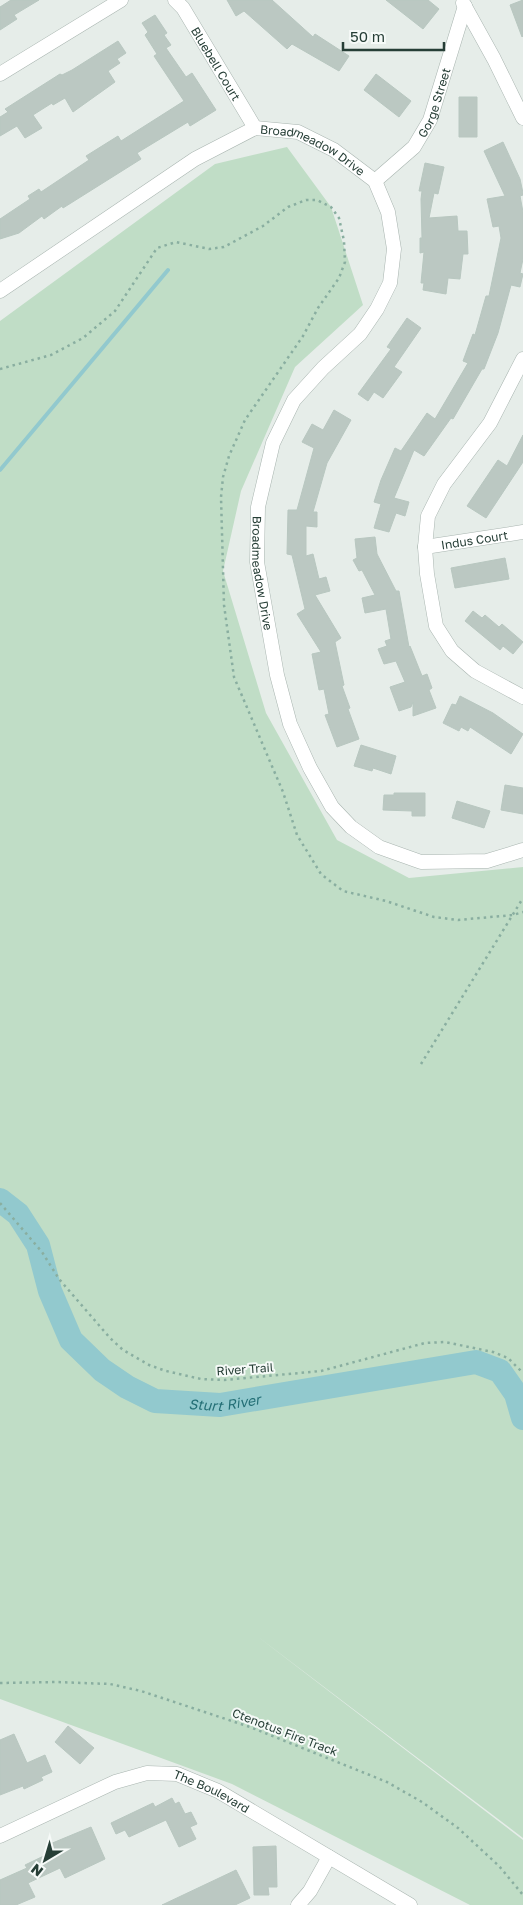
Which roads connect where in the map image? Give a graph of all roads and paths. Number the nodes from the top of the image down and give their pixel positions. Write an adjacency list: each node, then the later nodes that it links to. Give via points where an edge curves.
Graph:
1 (121, 0): 4 (street)
2 (175, 0): 6 (street, Bluebell Court, via 183,8)
3 (463, 3): 5 (street); 7 (street, Gorge Street, via 430,120 414,147)
4 (0, 74)
5 (523, 118)
6 (255, 128): 7 (street, Broadmeadow Drive, via 298,132 334,150); 8 (street, Broadmeadow Drive, via 195,159)
7 (375, 181): 13 (street, Broadmeadow Drive, via 388,212 394,248 390,283 360,334 294,400 273,443 258,507 256,562 277,674 290,724 332,807 351,827 379,848 421,862 487,861)
8 (0, 291)
9 (523, 359): 11 (street, via 490,423 444,484 428,516)
10 (523, 532): 11 (street, Indus Court)
11 (425, 548): 12 (street, via 426,574 436,626 452,651 475,671)
12 (523, 697)
13 (523, 850)
14 (523, 898): 15 (path)
15 (421, 1064)
16 (0, 1203): 17 (path, River Trail, via 110,1338 132,1355 166,1371 201,1379 224,1380 312,1372 425,1343 444,1342 493,1352 508,1358)
17 (523, 1373)
18 (0, 1683): 21 (path, Ctenotus Fire Track, via 110,1684 142,1691 250,1727 388,1782 458,1828 499,1866)
19 (0, 1836): 20 (street, The Boulevard, via 115,1782 147,1773 177,1774 218,1790)
20 (329, 1857): 22 (street); 23 (street, The Boulevard)
21 (523, 1895)
22 (298, 1905)
23 (410, 1905)

